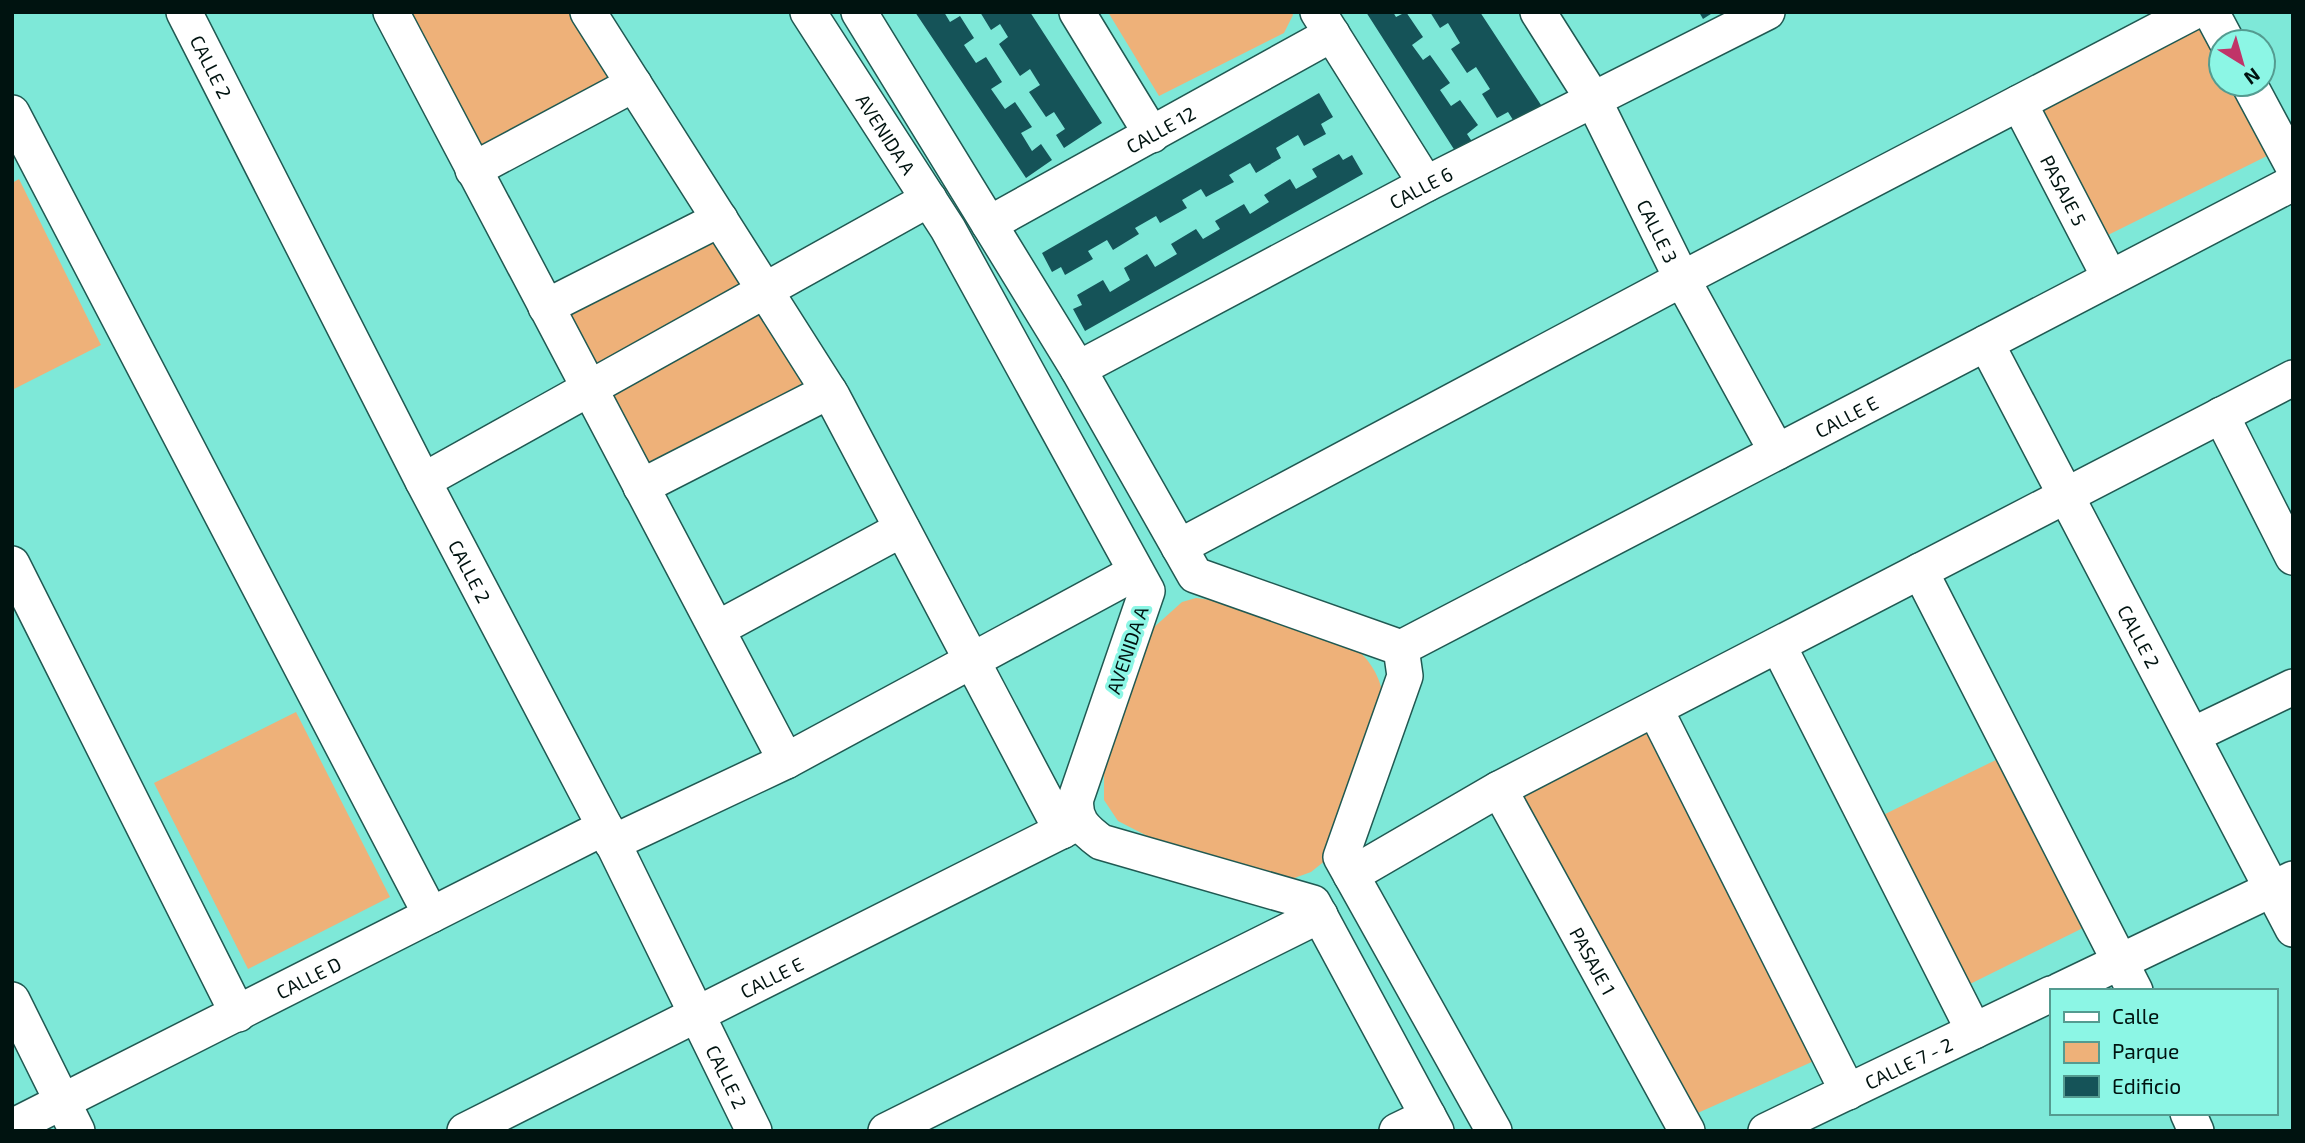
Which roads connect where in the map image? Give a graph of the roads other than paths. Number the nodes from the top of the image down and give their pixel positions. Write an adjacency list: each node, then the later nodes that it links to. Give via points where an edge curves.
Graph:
1 (184, 12): 37 (street, CALLE 2)
2 (391, 12): 20 (street)
3 (588, 12): 13 (street)
4 (808, 12): 23 (street, AVENIDA A)
5 (859, 12): 25 (street, AVENIDA A)
6 (1077, 12): 18 (street)
7 (1538, 12): 15 (street, CALLE 3)
8 (1767, 12): 15 (street, CALLE 6)
9 (2193, 12): 16 (street)
10 (2211, 12): 12 (street)
11 (1325, 23): 18 (street, CALLE 12); 22 (street)
12 (2220, 28)
13 (634, 84): 20 (street); 24 (street)
14 (2257, 98): 19 (street)
15 (1593, 99): 22 (street, CALLE 6); 27 (street, CALLE 3)
16 (2019, 103): 26 (street, PASAJE 5); 27 (street)
17 (12, 113): 59 (street)
18 (1152, 135): 25 (street, CALLE 12)
19 (2293, 166)
20 (473, 170): 29 (street)
21 (2293, 183): 26 (street, CALLE E)
22 (1426, 184): 31 (street, CALLE 6)
23 (929, 199): 28 (street); 45 (street, AVENIDA A)
24 (720, 219): 28 (street); 29 (street)
25 (989, 224): 31 (street, AVENIDA A)
26 (2110, 278): 30 (street, CALLE E)
27 (1682, 279): 36 (street, CALLE 3); 41 (street)
28 (765, 290): 33 (street); 34 (street)
29 (546, 307): 33 (street)
30 (1986, 342): 36 (street, CALLE E); 39 (street, CALLE 2)
31 (1078, 369): 41 (street, AVENIDA A)
32 (2293, 378): 35 (street)
33 (589, 389): 37 (street); 38 (street)
34 (829, 391): 38 (street); 40 (street)
35 (2221, 415): 39 (street); 42 (street)
36 (1777, 452): 48 (street, CALLE E)
37 (423, 481): 56 (street, CALLE 2)
38 (641, 487): 46 (street)
39 (2067, 495): 44 (street); 52 (street, CALLE 2)
40 (902, 530): 46 (street); 49 (street)
41 (1179, 547): 48 (street, AVENIDA A, via 1195,575)
42 (2293, 557)
43 (12, 564): 66 (street)
44 (1920, 571): 47 (street); 62 (street)
45 (1136, 572): 49 (street, CALLE D); 55 (street, AVENIDA A, via 1147,591 1076,798)
46 (717, 629): 53 (street)
47 (1778, 645): 51 (street); 68 (street)
48 (1401, 648): 57 (street, via 1405,676 1341,857)
49 (971, 661): 53 (street, CALLE D); 55 (street)
50 (2293, 687): 52 (street)
51 (1655, 709): 54 (street); 69 (street)
52 (2193, 735): 58 (street, CALLE 2)
53 (786, 761): 56 (street, CALLE D)
54 (1499, 789): 57 (street); 78 (street, PASAJE 1)
55 (1071, 827): 60 (street, via 1101,842 1313,903); 67 (street, CALLE E)
56 (608, 835): 59 (street, CALLE D); 67 (street, CALLE 2)
57 (1351, 875): 77 (street)
58 (2282, 884): 61 (street, CALLE 2); 62 (street)
59 (431, 915): 66 (street, CALLE D)
60 (1320, 915): 73 (street); 76 (street)
61 (2293, 929)
62 (2129, 976): 63 (street)
63 (2068, 989)
64 (2050, 994): 68 (street, CALLE 7 - 2)
65 (12, 1000): 71 (street)
66 (238, 1014): 71 (street, CALLE D)
67 (696, 1016): 74 (street, CALLE E); 75 (street, CALLE 2)
68 (1974, 1031): 69 (street, CALLE 7 - 2)
69 (1848, 1092): 79 (street, CALLE 7 - 2)
70 (2189, 1115): 80 (street)
71 (70, 1116): 72 (street, CALLE D)
72 (12, 1126)
73 (1420, 1126)
74 (465, 1131)
75 (754, 1131)
76 (886, 1131)
77 (1493, 1131)
78 (1687, 1131)
79 (1766, 1131)
80 (2196, 1131)

